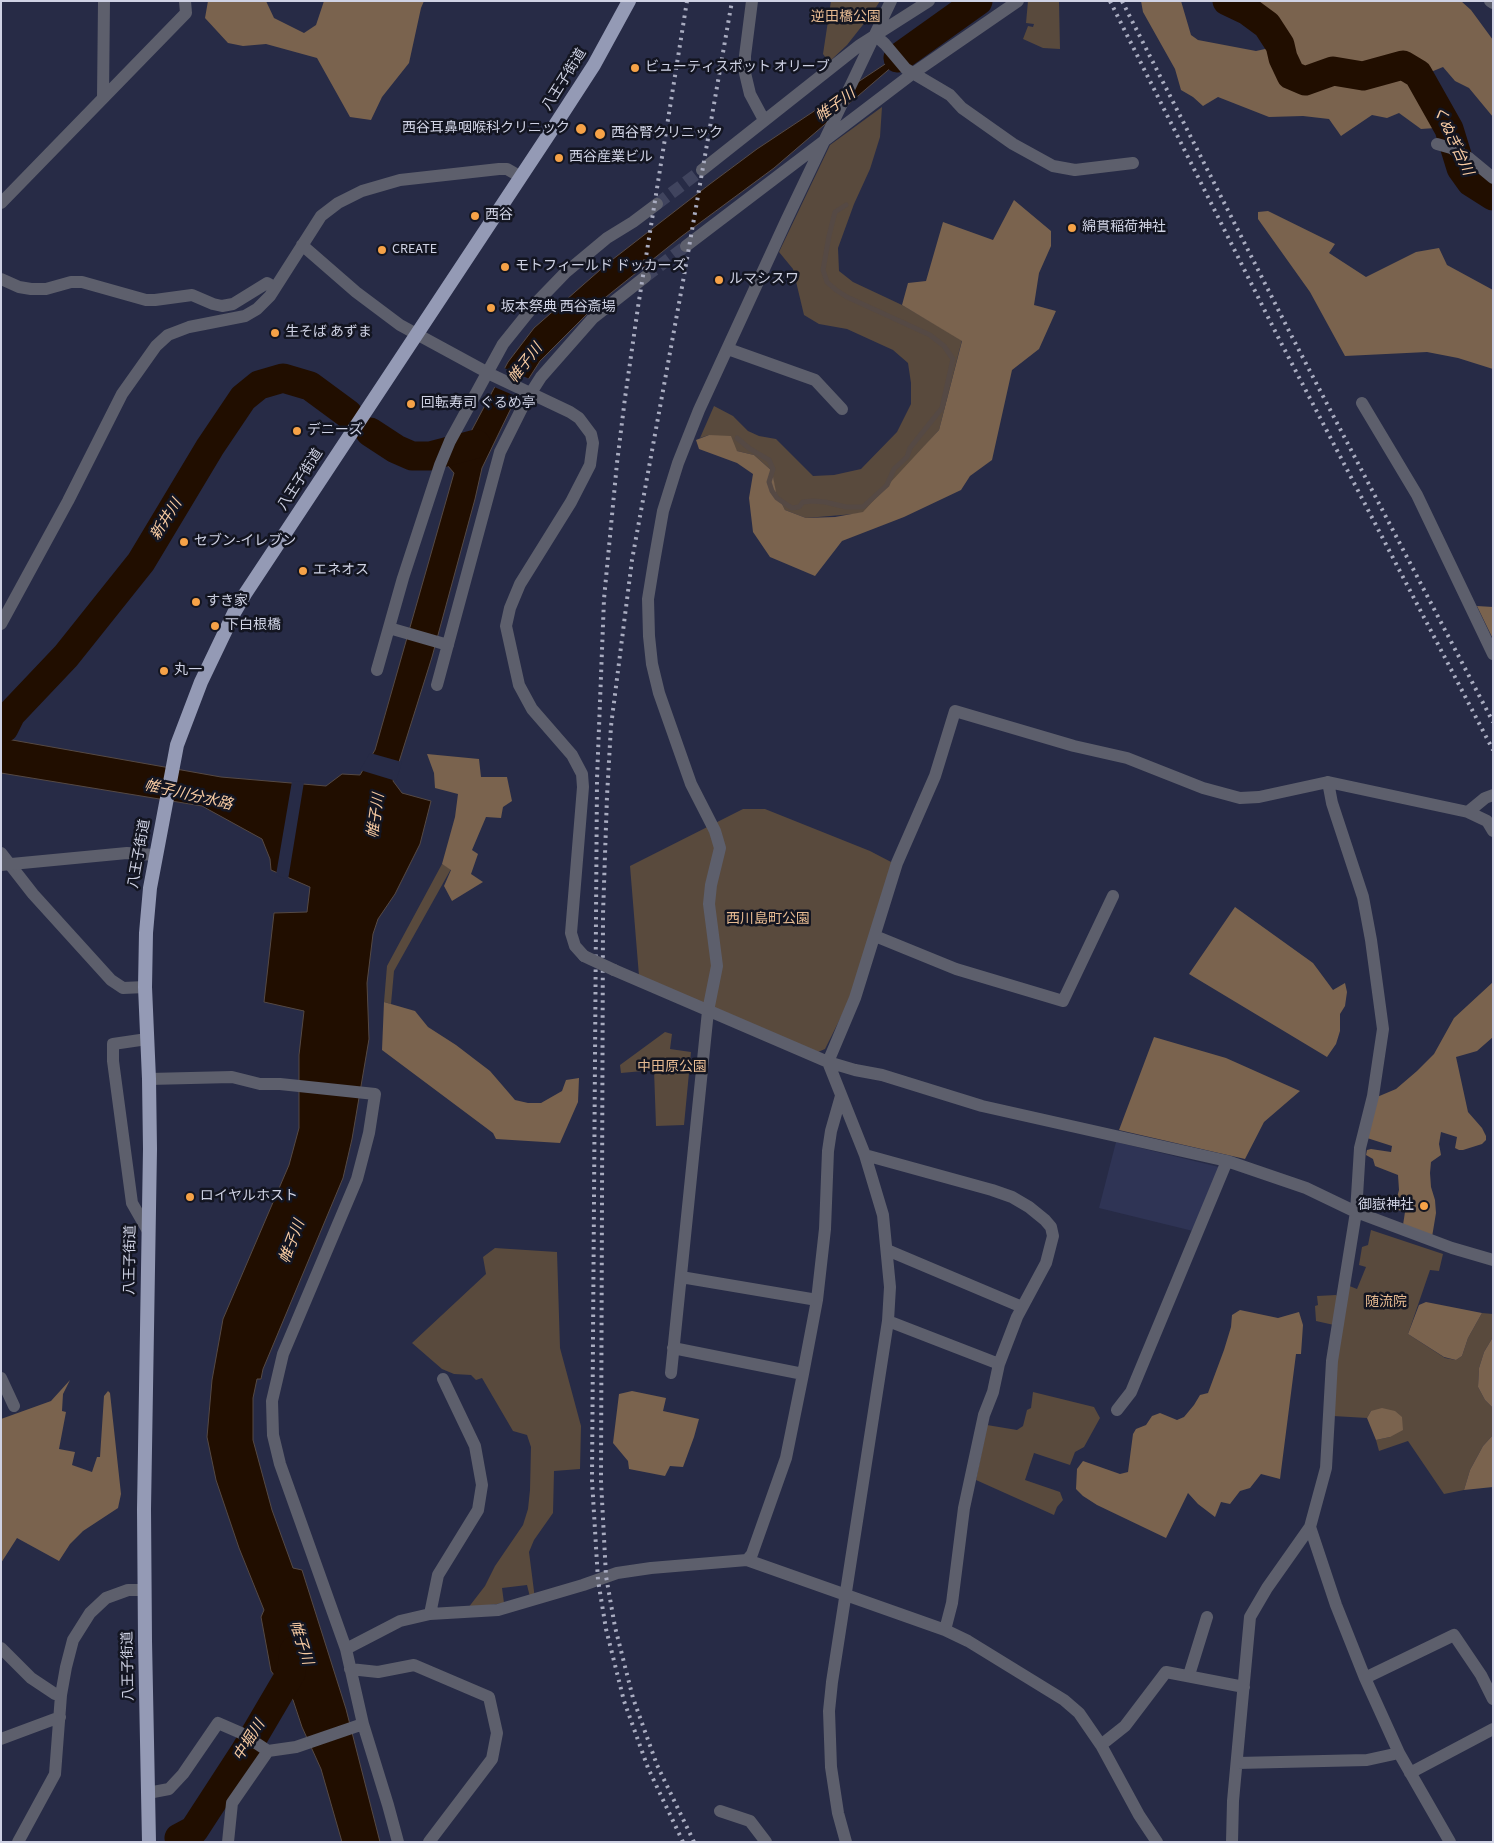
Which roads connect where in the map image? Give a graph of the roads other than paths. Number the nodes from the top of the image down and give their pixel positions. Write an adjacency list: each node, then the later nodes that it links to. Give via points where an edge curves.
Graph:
1 (104, 1): 10 (street)
2 (185, 1): 10 (street, via 186,13)
3 (629, 1): 16 (highway, 八王子街道, via 594,65)
4 (752, 1): 11 (street, via 744,73 750,94)
5 (891, 1): 8 (street)
6 (929, 1): 8 (street)
7 (1018, 1): 9 (street)
8 (875, 35): 9 (street); 11 (street); 12 (street)
9 (909, 72): 12 (street); 14 (street, via 950,95 962,108 1013,144 1053,166 1075,170)
10 (103, 97): 18 (street)
11 (764, 120): 15 (street)
12 (827, 134): 21 (street); 26 (street)
13 (1437, 144): 17 (street, via 1469,158)
14 (1133, 163)
15 (702, 170)
16 (521, 176): 20 (street, via 507,169 498,169 400,180 362,191 338,202 321,216); 25 (highway, 八王子街道)
17 (1493, 178)
18 (1, 202)
19 (657, 204): 27 (street, via 564,273 503,344)
20 (302, 245): 24 (street); 25 (street, via 356,292 400,326)
21 (686, 246)
22 (645, 277): 28 (street, via 593,318)
23 (1, 279): 24 (street, via 19,288 31,289 82,282 146,300 192,295 222,306 232,304 267,283)
24 (274, 287): 31 (street, via 257,309 245,316 168,335 156,346 122,394)
25 (416, 334): 27 (street); 42 (highway, 八王子街道, via 234,613 200,682 177,745)
26 (728, 349): 30 (street, via 815,380); 47 (street, via 678,463 663,511 648,599 652,664 659,693 691,784 720,848 709,904 717,966)
27 (489, 374): 28 (street); 32 (street, via 450,441 440,465)
28 (529, 392): 33 (street, via 500,452); 47 (street, bridge, via 579,418 591,434 593,443 590,465 520,584 506,626 519,685 532,709 572,755 582,774 571,933 575,946 584,956)
29 (1362, 403): 34 (street, via 1416,495)
30 (842, 408)
31 (1, 624)
32 (392, 628): 33 (street); 35 (street)
33 (444, 644): 36 (street)
34 (1493, 654)
35 (377, 670)
36 (437, 685)
37 (1328, 782): 39 (street); 45 (street, via 1240,798 1203,788 1128,758 1074,746 955,711 935,776 897,863); 54 (street, via 1363,898 1383,1029 1373,1096 1360,1148)
38 (1489, 797): 39 (street)
39 (1468, 812): 40 (street, via 1487,821)
40 (1493, 831)
41 (1, 853): 43 (street)
42 (155, 855): 43 (street, via 127,853); 46 (highway, 八王子街道, via 146,933)
43 (5, 864): 46 (street, via 111,980 123,988)
44 (1113, 896): 45 (street, via 1063,1001 956,969)
45 (875, 936): 49 (street, via 855,998)
46 (145, 987): 48 (highway, 八王子街道)
47 (708, 1010): 49 (street); 58 (street)
48 (148, 1039): 50 (highway, 八王子街道); 55 (street, via 113,1044 113,1061 132,1203)
49 (828, 1062): 51 (street); 53 (street, via 982,1106)
50 (149, 1079): 55 (highway, 八王子街道); 78 (street, via 232,1077 260,1084 375,1094 369,1133 356,1179 283,1354 272,1401 273,1435 280,1464)
51 (841, 1096): 52 (street); 59 (street, via 828,1152 825,1229)
52 (864, 1155): 56 (street, via 883,1215); 60 (street, via 1012,1197 1045,1220 1053,1236 1046,1263)
53 (1227, 1160): 54 (street, via 1306,1188); 69 (street, via 1131,1392)
54 (1356, 1212): 57 (street); 70 (street, via 1332,1361 1326,1468)
55 (148, 1231): 72 (highway, 八王子街道)
56 (887, 1250): 60 (street); 61 (street)
57 (1493, 1260)
58 (681, 1277): 59 (street); 62 (street)
59 (816, 1300): 65 (street)
60 (1022, 1307): 63 (street)
61 (888, 1321): 63 (street); 73 (street)
62 (673, 1348): 64 (street); 65 (street)
63 (1000, 1364): 76 (street, via 984,1415 964,1508 952,1603)
64 (671, 1373)
65 (803, 1374): 71 (street, via 786,1458 752,1554)
66 (1, 1378): 68 (street, via 18,1405)
67 (443, 1379): 74 (street, via 476,1446 482,1485 478,1510 438,1576)
68 (1, 1410)
69 (1117, 1410)
70 (1310, 1526): 81 (street); 82 (street, via 1250,1617)
71 (747, 1560): 73 (street); 74 (street, via 617,1573 498,1610)
72 (145, 1590): 83 (street, via 128,1590 106,1598 90,1613 73,1640); 94 (highway, 八王子街道)
73 (845, 1596): 76 (street); 102 (street, via 829,1711 831,1766)
74 (430, 1614): 78 (street, via 400,1621)
75 (1207, 1616): 80 (street)
76 (945, 1630): 89 (street, via 968,1640 1064,1700 1079,1713)
77 (1, 1648): 83 (street, via 31,1678)
78 (346, 1649): 79 (street)
79 (350, 1670): 86 (street); 100 (street, via 378,1672 414,1665 488,1698 497,1732 492,1759)
80 (1189, 1675): 82 (street); 89 (street, via 1166,1672 1125,1726)
81 (1365, 1678): 84 (street, via 1454,1635); 91 (street)
82 (1244, 1686): 92 (street)
83 (61, 1696): 85 (street)
84 (1493, 1699)
85 (60, 1717): 88 (street); 96 (street, via 55,1774)
86 (359, 1726): 90 (street, via 305,1744); 99 (street)
87 (1493, 1729): 93 (street)
88 (1, 1740)
89 (1101, 1745): 103 (street)
90 (264, 1748): 94 (street, via 218,1723 169,1789); 98 (street, via 232,1803)
91 (1399, 1753): 92 (street, via 1367,1760); 93 (street)
92 (1237, 1763): 104 (street, via 1232,1801)
93 (1410, 1773): 105 (street)
94 (148, 1793): 97 (highway, 八王子街道)
95 (720, 1811): 101 (street, via 750,1821)
96 (18, 1842)
97 (149, 1842)
98 (228, 1842)
99 (398, 1842)
100 (429, 1842)
101 (766, 1842)
102 (846, 1842)
103 (1157, 1842)
104 (1232, 1842)
105 (1450, 1842)

